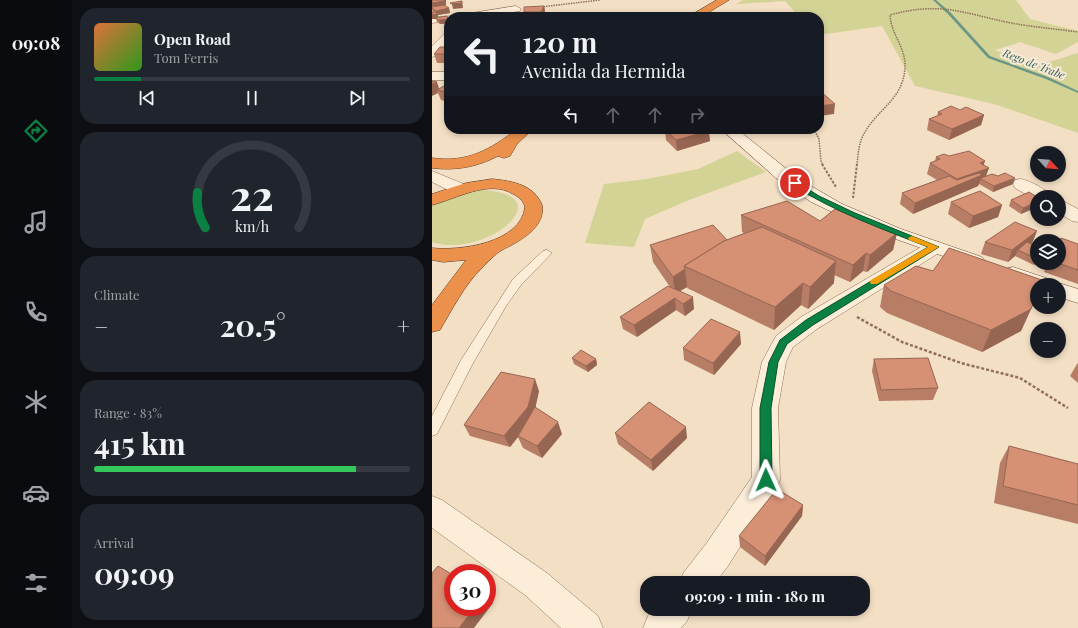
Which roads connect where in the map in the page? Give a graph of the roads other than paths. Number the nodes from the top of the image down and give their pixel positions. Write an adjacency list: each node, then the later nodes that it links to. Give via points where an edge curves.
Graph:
1 (724, 0): 2 (highway)
2 (702, 12)
3 (444, 19): 4 (street)
4 (432, 20)
5 (444, 40): 6 (street)
6 (432, 53)
7 (432, 76): 8 (street)
8 (444, 76)
9 (523, 134): 11 (highway)
10 (734, 134): 22 (street, via 784,176 817,197 852,215)
11 (509, 158): 12 (highway, via 492,154 469,163 449,166); 15 (highway, via 476,177); 17 (highway)
12 (432, 163)
13 (432, 176): 15 (street)
14 (1021, 184): 16 (street)
15 (464, 188): 17 (highway, via 499,185); 18 (highway)
16 (1031, 190)
17 (522, 192): 21 (highway, via 530,198 534,207 532,217 513,237)
18 (432, 200)
19 (1066, 210): 20 (street)
20 (1078, 217)
21 (496, 246): 24 (highway, via 457,255); 28 (highway, via 473,265)
22 (935, 247): 25 (street); 31 (street, via 836,306 784,342 774,362 765,408 766,480)
23 (547, 253): 29 (lane, via 517,282 502,304 466,363)
24 (432, 254)
25 (1030, 280)
26 (1066, 292): 27 (street)
27 (1078, 296)
28 (432, 324)
29 (432, 430)
30 (432, 510): 33 (street, via 536,584)
31 (700, 576)
32 (669, 616): 34 (street)
33 (586, 628)
34 (660, 628)

